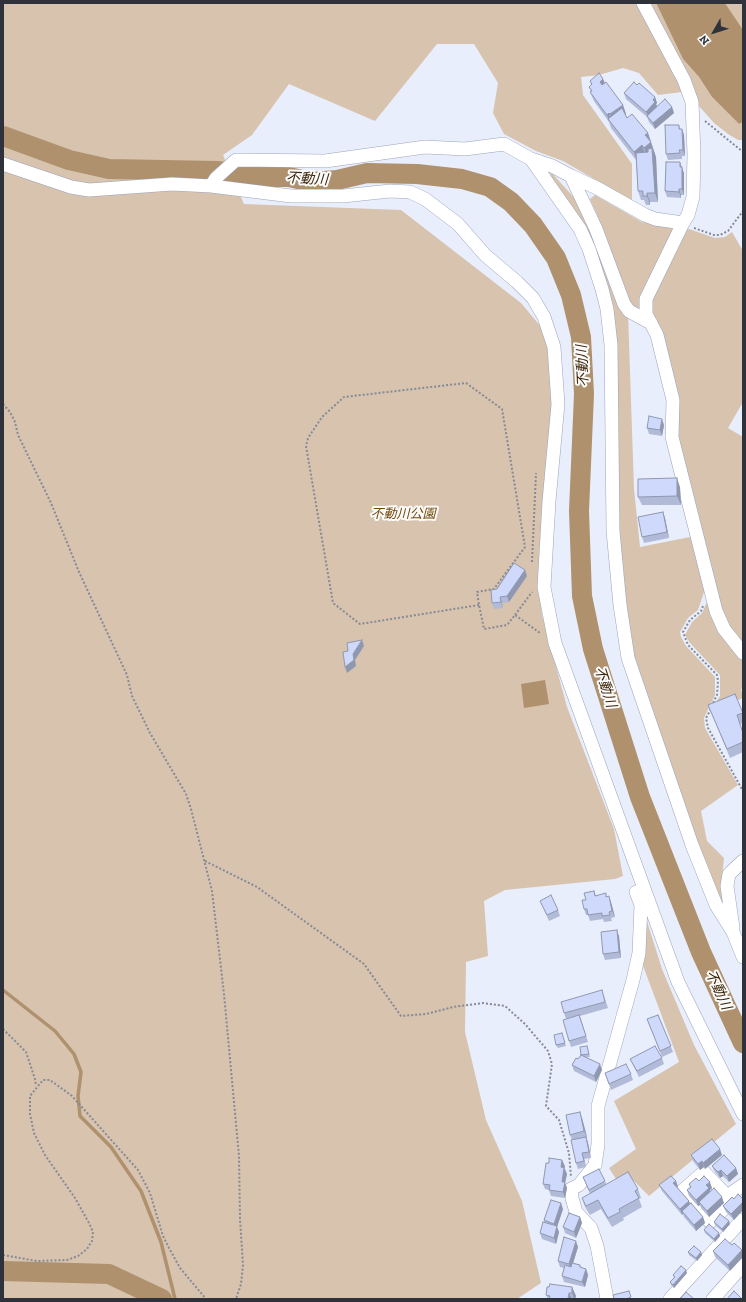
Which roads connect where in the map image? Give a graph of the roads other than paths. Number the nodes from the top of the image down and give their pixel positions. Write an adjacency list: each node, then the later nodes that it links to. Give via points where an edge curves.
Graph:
1 (643, 3): 6 (street, via 684,80 692,102 693,197)
2 (531, 159): 4 (street); 5 (street, via 504,144 465,149 424,147 325,161 236,160); 11 (street, via 580,229 602,289 611,345 613,531 628,658 692,845 716,905)
3 (3, 164): 5 (street, via 71,187 89,190)
4 (571, 176): 6 (street, via 645,215); 7 (street, via 596,229 624,304 629,311)
5 (214, 182): 9 (street, via 291,196 410,192 425,199 458,224 485,255 533,298 544,317 554,347 558,404 544,587 555,643)
6 (683, 223): 7 (street, via 646,299 646,314)
7 (651, 323): 8 (street, via 673,400 672,437 716,611 724,629)
8 (743, 653)
9 (631, 857): 13 (street, via 678,982); 18 (street, via 627,865 641,905 639,953 634,980 598,1106 595,1165 579,1185 571,1188 576,1212 591,1228 598,1246)
10 (743, 861): 11 (street, via 729,874 727,886)
11 (733, 932): 12 (street)
12 (743, 957)
13 (743, 1114)
14 (743, 1186): 15 (street, via 734,1192)
15 (730, 1200)
16 (743, 1222): 19 (street, via 742,1220)
17 (743, 1265): 20 (street)
18 (607, 1299)
19 (670, 1299)
20 (713, 1299)

